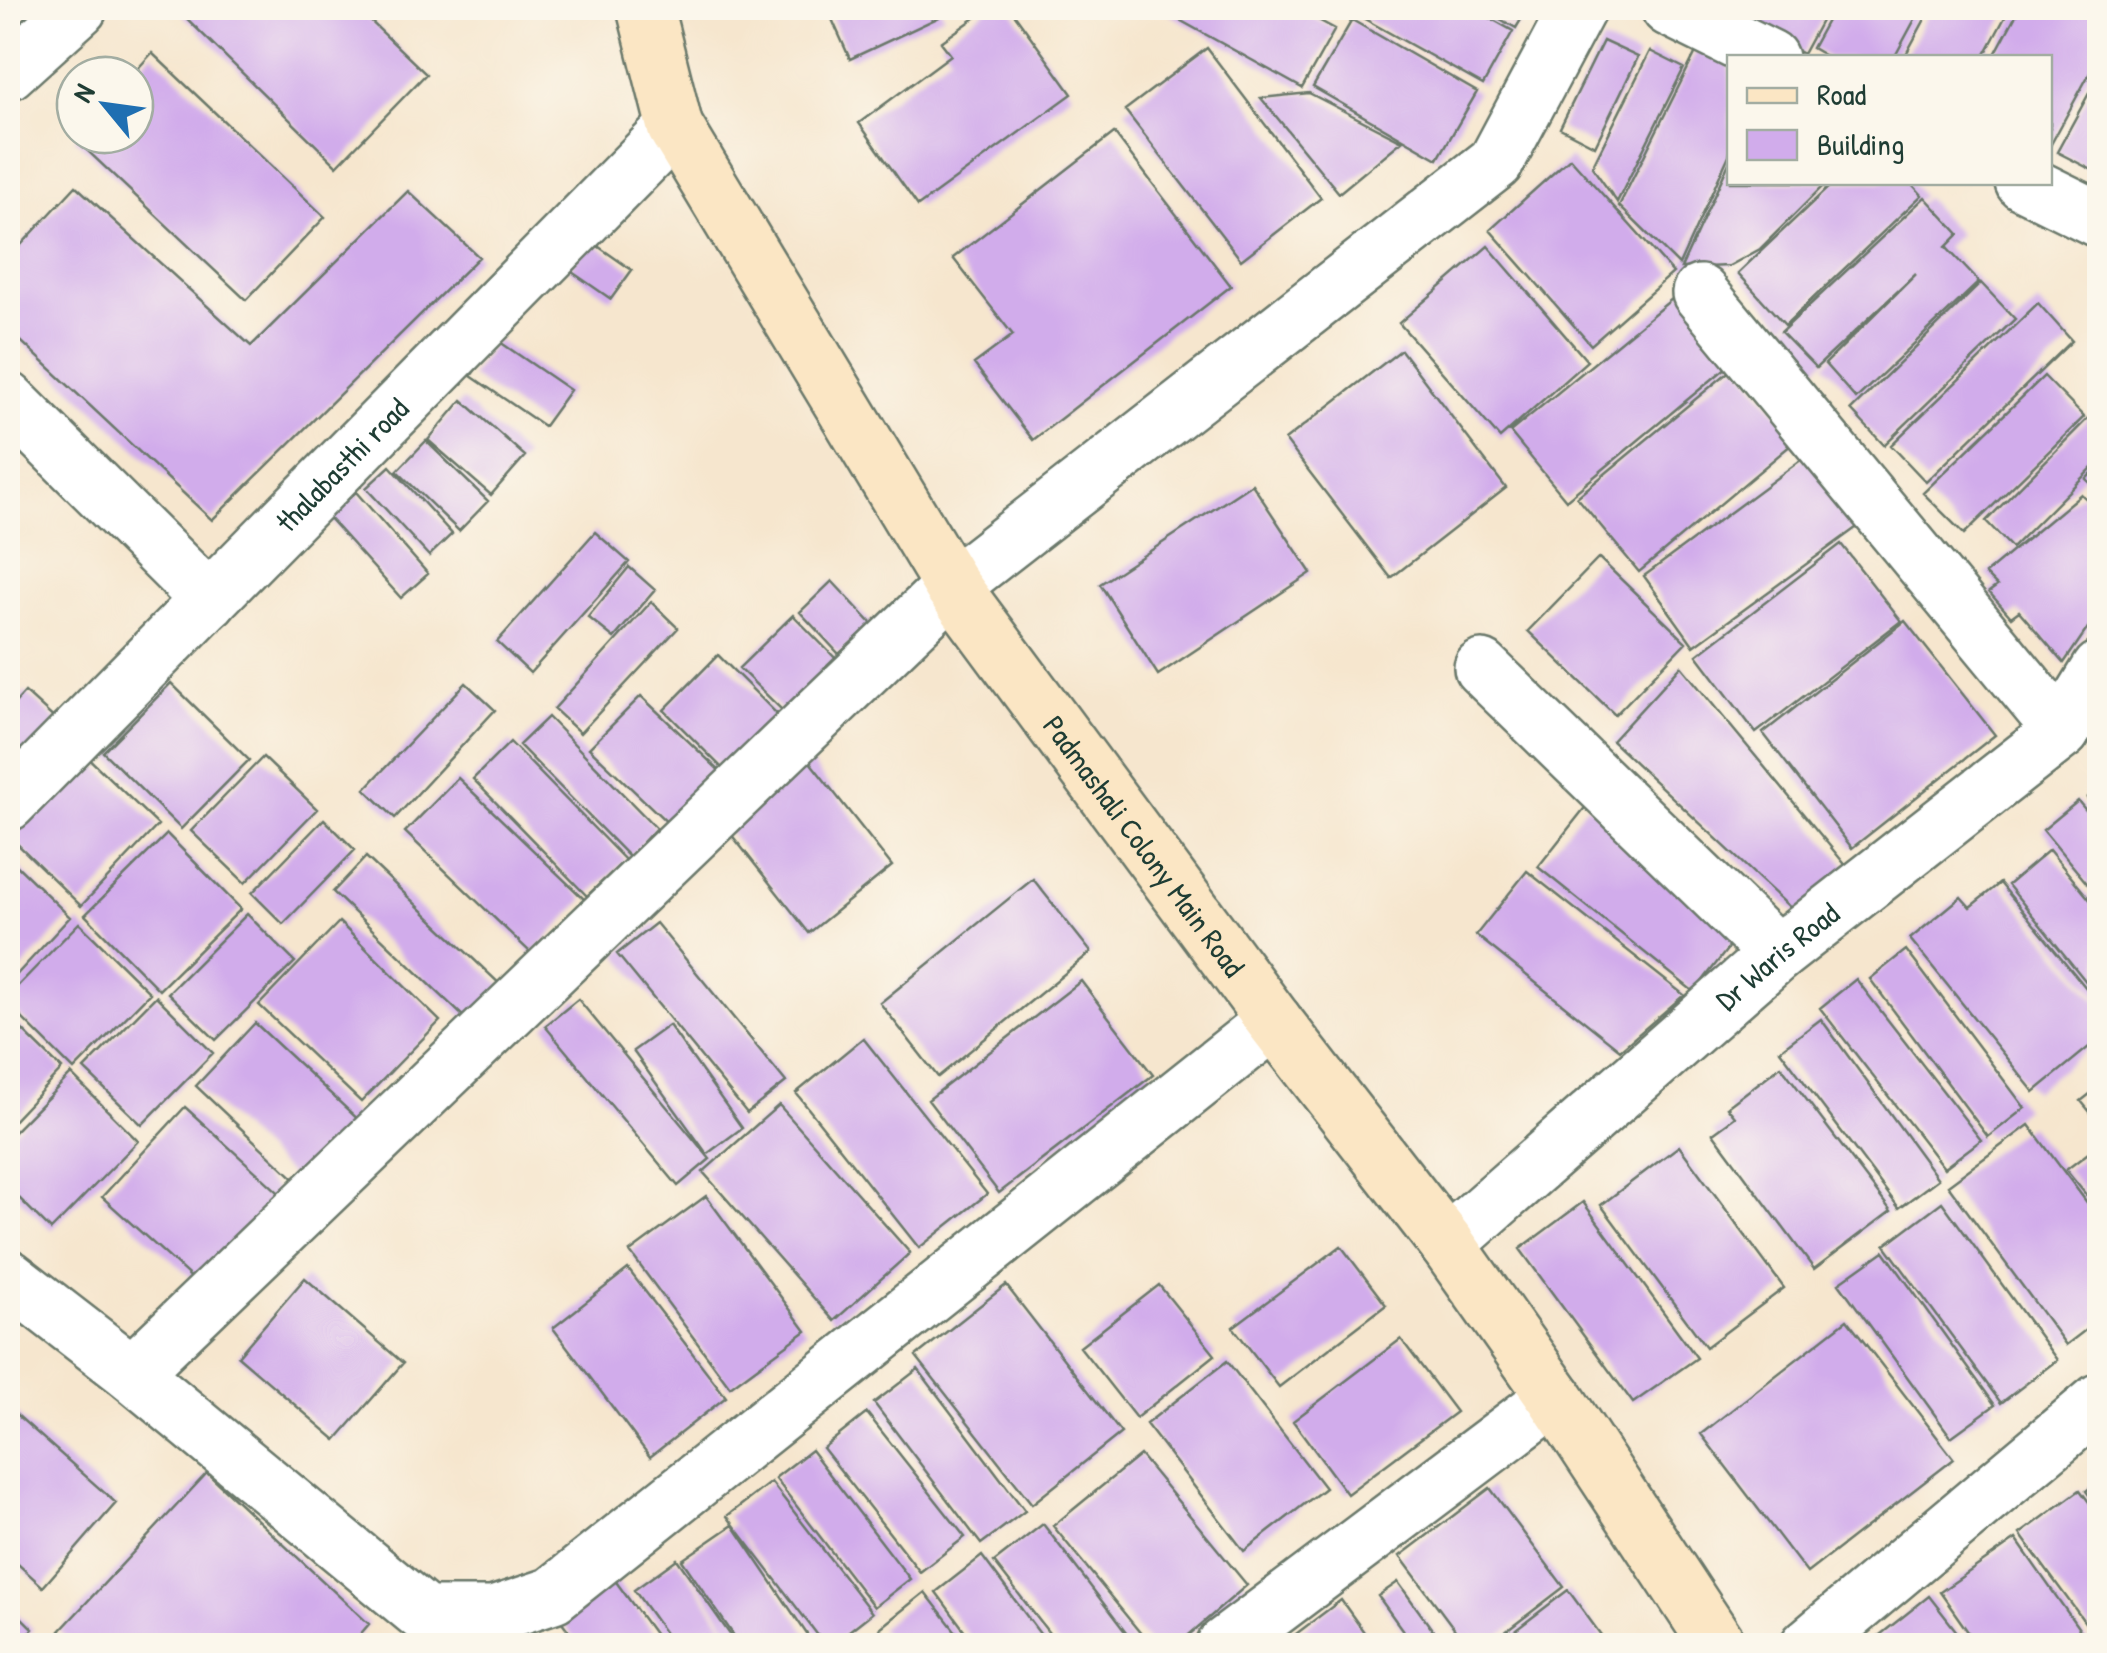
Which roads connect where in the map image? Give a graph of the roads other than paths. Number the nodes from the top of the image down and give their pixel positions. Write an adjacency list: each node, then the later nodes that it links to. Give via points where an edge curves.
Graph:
1 (79, 8): 6 (street)
2 (1578, 8): 12 (street, via 1496,162)
3 (1669, 8): 5 (street)
4 (648, 9): 7 (street, Padmashali Colony Main Road)
5 (1764, 55)
6 (8, 72)
7 (675, 127): 12 (street, Padmashali Colony Main Road); 13 (street, thalabasthi road)
8 (2029, 185): 9 (street)
9 (2100, 220)
10 (1700, 292): 16 (street)
11 (8, 400): 13 (street)
12 (952, 586): 19 (street, Padmashali Colony Main Road); 22 (street)
13 (209, 600): 17 (street, thalabasthi road)
14 (1482, 668): 18 (street)
15 (2100, 669): 16 (street, Dr Waris Road)
16 (2062, 731): 18 (street, Dr Waris Road)
17 (8, 802)
18 (1777, 954): 20 (street, Dr Waris Road)
19 (1274, 1021): 20 (street, Padmashali Colony Main Road); 25 (street, via 553,1595 493,1615)
20 (1447, 1244): 23 (street, Padmashali Colony Main Road)
21 (8, 1279): 22 (street)
22 (132, 1373): 25 (street)
23 (1555, 1397): 26 (street); 27 (street, Padmashali Colony Main Road)
24 (2100, 1401): 28 (street)
25 (409, 1630)
26 (1224, 1646)
27 (1719, 1646)
28 (1808, 1646)

